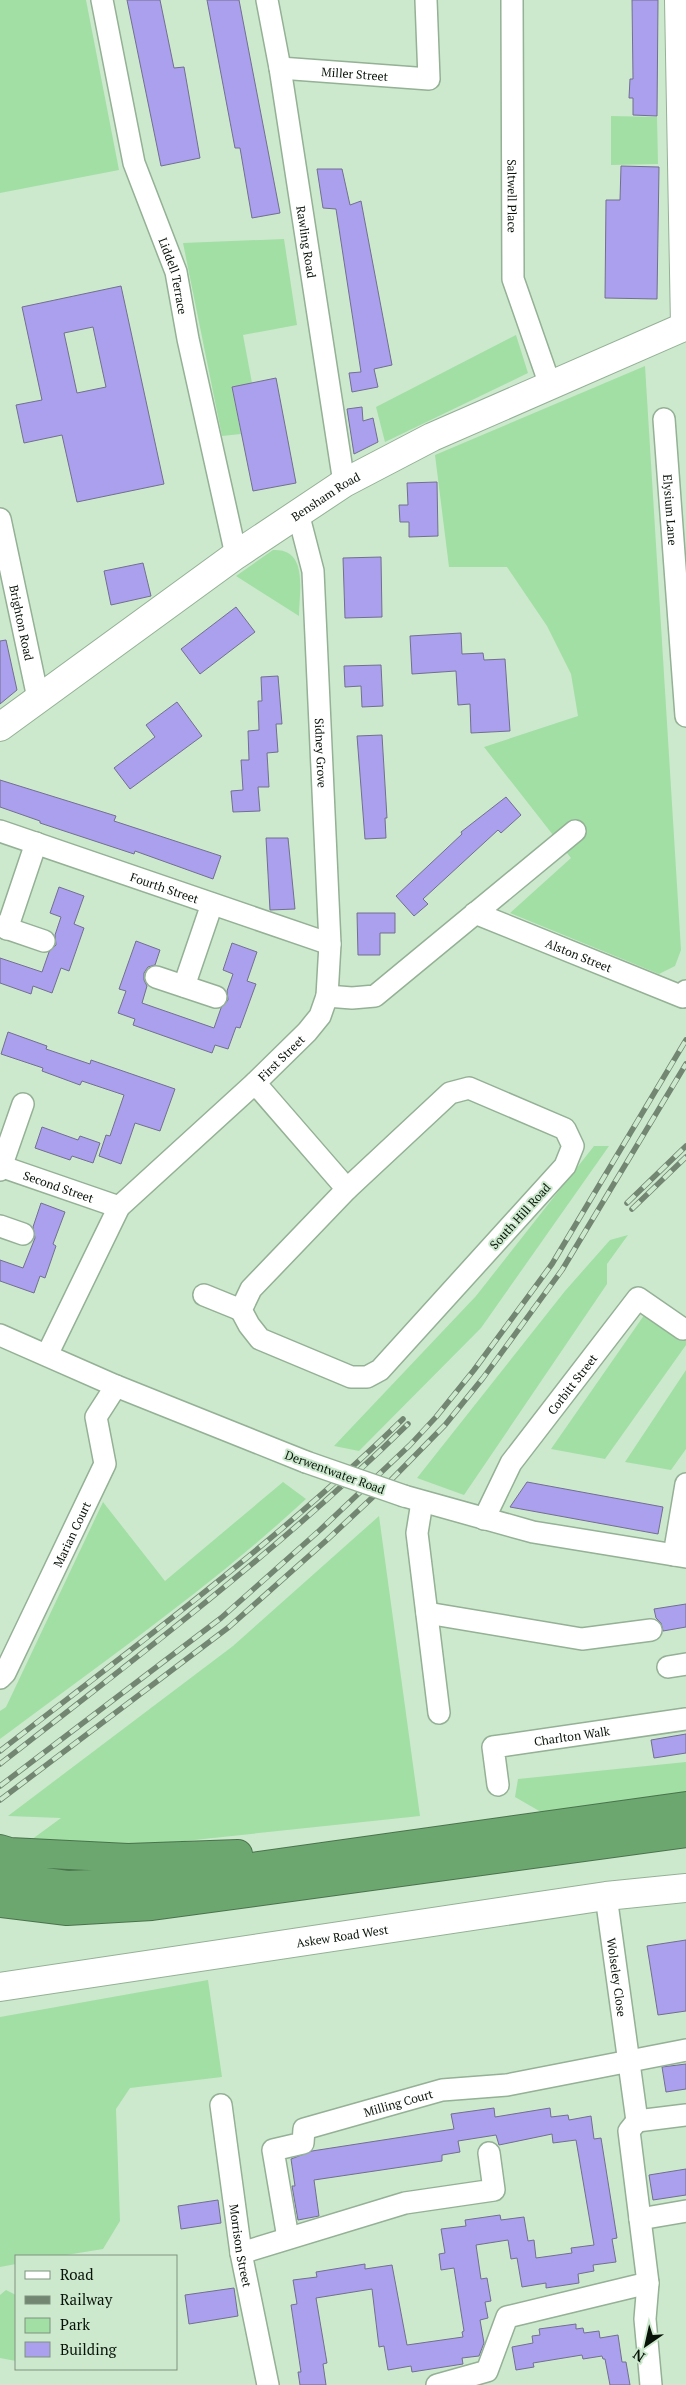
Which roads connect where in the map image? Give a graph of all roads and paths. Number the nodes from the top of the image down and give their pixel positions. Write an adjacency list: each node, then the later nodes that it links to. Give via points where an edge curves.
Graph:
1 (102, 0): 13 (street, Liddell Terrace, via 134,163 176,272)
2 (267, 0): 6 (street, Rawling Road)
3 (426, 0): 6 (street, Miller Street, via 429,79)
4 (512, 0): 8 (street, Saltwell Place, via 513,279)
5 (682, 16): 7 (street)
6 (280, 68): 10 (street, Rawling Road)
7 (686, 326): 8 (street, Bensham Road)
8 (550, 385): 10 (street, Bensham Road, via 432,437)
9 (664, 418): 14 (street, Elysium Lane)
10 (344, 483): 11 (street, Bensham Road)
11 (298, 513): 13 (street, Bensham Road); 25 (street, Sidney Grove, via 313,571)
12 (0, 519): 15 (street, Brighton Road)
13 (236, 555): 15 (street, Bensham Road)
14 (683, 630): 16 (street, Elysium Lane)
15 (38, 698): 17 (street, Bensham Road)
16 (686, 716)
17 (0, 727)
18 (0, 831): 20 (street, Fourth Street)
19 (576, 831): 22 (street)
20 (36, 843): 21 (street, Fourth Street); 23 (street)
21 (212, 904): 25 (street, Fourth Street); 27 (street)
22 (475, 913): 28 (street, Alston Street); 29 (street, via 375,996)
23 (3, 928): 24 (street)
24 (44, 941)
25 (330, 944): 29 (street, Sidney Grove)
26 (156, 977): 27 (street)
27 (184, 986): 30 (street)
28 (684, 994)
29 (327, 996): 31 (street, First Street, via 320,1016 307,1032)
30 (216, 998)
31 (255, 1083): 34 (street); 35 (street, First Street)
32 (23, 1104): 33 (street)
33 (0, 1167): 35 (street, Second Street)
34 (347, 1189): 39 (street, South Hill Road, via 251,1289); 39 (street, South Hill Road, via 450,1093 468,1088 565,1130 573,1146 558,1174 380,1370 367,1377 351,1377 260,1339)
35 (119, 1207): 42 (street, First Street)
36 (0, 1226): 37 (street)
37 (23, 1234)
38 (204, 1295): 39 (street)
39 (242, 1310)
40 (683, 1329): 46 (street, Corbitt Street, via 638,1298 511,1463)
41 (0, 1335): 42 (street, Derwentwater Road)
42 (47, 1355): 43 (street, Derwentwater Road)
43 (116, 1386): 45 (street, Derwentwater Road, bridge, via 306,1462); 50 (street, Marian Court, via 96,1417 105,1464)
44 (686, 1484): 47 (street)
45 (413, 1499): 46 (street, Derwentwater Road); 48 (street)
46 (484, 1519): 47 (street, Derwentwater Road, via 533,1532)
47 (680, 1556)
48 (427, 1612): 49 (street, via 582,1639); 51 (street)
49 (651, 1630)
50 (0, 1678)
51 (439, 1713)
52 (686, 1719): 53 (street, Charlton Walk, via 494,1747)
53 (498, 1785)
54 (686, 1806): 56 (highway, via 383,1849)
55 (686, 1833): 59 (highway, via 152,1906 67,1911)
56 (3, 1859)
57 (686, 1888): 58 (street, Askew Road West)
58 (606, 1896): 60 (street, Askew Road West); 62 (street, Wolseley Close)
59 (0, 1903)
60 (0, 1987)
61 (686, 2050): 62 (street)
62 (629, 2059): 65 (street, Wolseley Close); 69 (street, Milling Court, via 506,2085 442,2090 304,2128 303,2143 273,2150)
63 (221, 2105): 70 (street, Morrison Street)
64 (686, 2115): 65 (street)
65 (638, 2121): 68 (street, via 629,2131)
66 (489, 2153): 69 (street, via 494,2190 405,2203)
67 (686, 2212): 68 (street)
68 (640, 2219): 71 (street)
69 (288, 2238): 70 (street)
70 (241, 2253): 72 (street, Morrison Street)
71 (648, 2283): 73 (street, via 507,2317 487,2371); 74 (street, via 645,2319)
72 (268, 2385)
73 (437, 2385)
74 (651, 2385)

